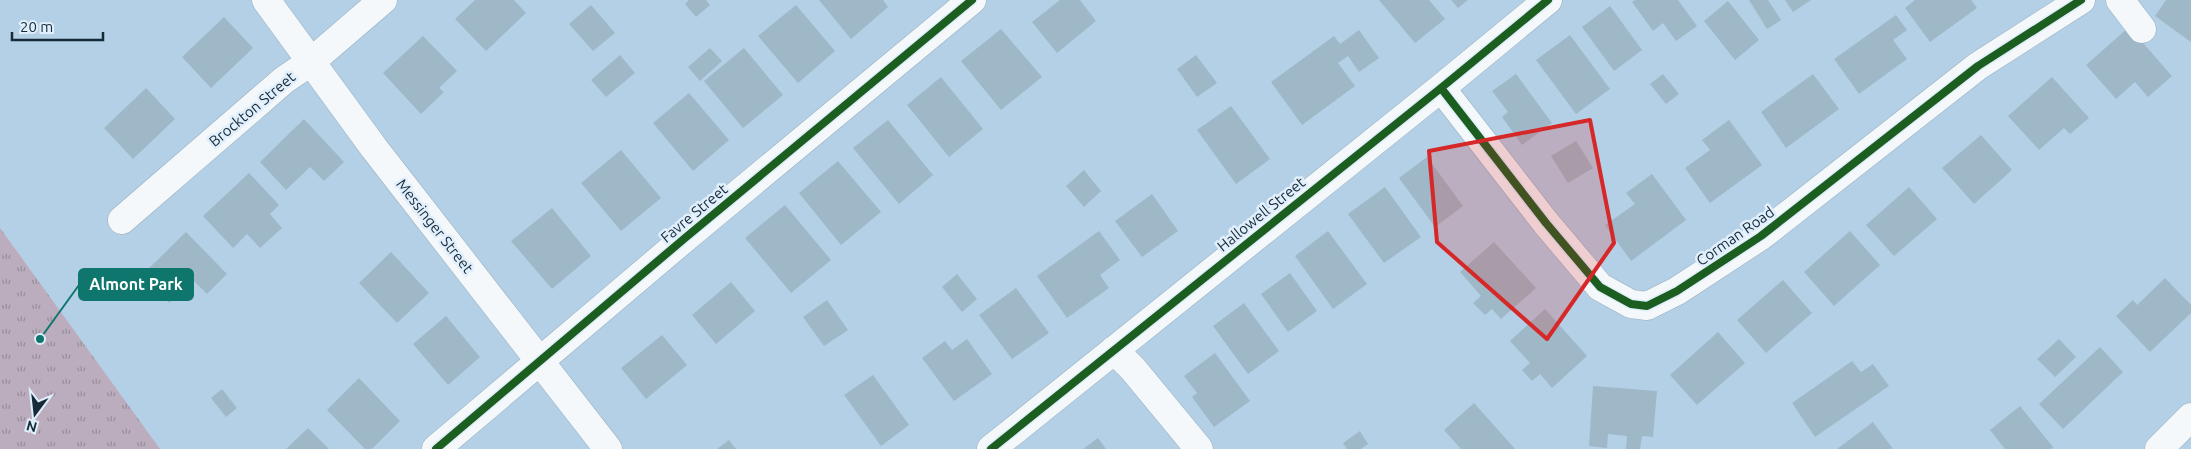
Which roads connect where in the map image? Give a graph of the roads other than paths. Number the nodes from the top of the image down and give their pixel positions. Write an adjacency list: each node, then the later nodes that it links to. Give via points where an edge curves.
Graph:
1 (266, 0): 8 (street, Messinger Street)
2 (384, 0): 8 (street, Brockton Street)
3 (972, 0): 12 (street, Favre Street)
4 (1548, 0): 9 (street, Hallowell Street)
5 (2080, 0): 9 (street, Corman Road, via 1978,66 1762,236 1677,291 1647,306 1630,304 1600,287)
6 (2120, 0): 7 (street)
7 (2142, 29)
8 (312, 61): 10 (street, Brockton Street, via 284,80); 12 (street, Messinger Street, via 374,148)
9 (1441, 88): 11 (street, Hallowell Street)
10 (122, 220)
11 (1114, 350): 16 (street, Hallowell Street); 17 (street)
12 (541, 361): 14 (street, Favre Street); 15 (street, Messinger Street)
13 (2191, 417): 18 (street)
14 (436, 449)
15 (608, 449)
16 (991, 449)
17 (1199, 449)
18 (2160, 449)

